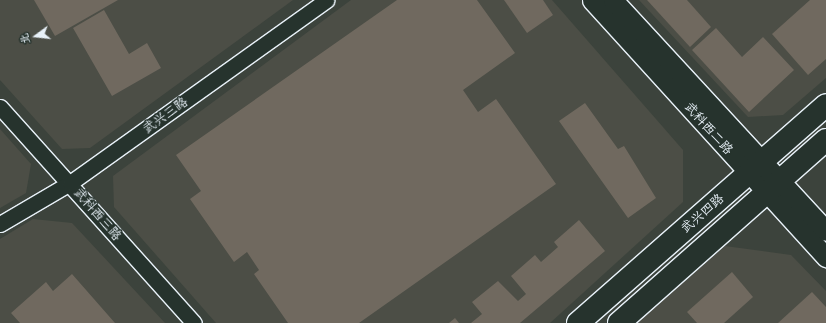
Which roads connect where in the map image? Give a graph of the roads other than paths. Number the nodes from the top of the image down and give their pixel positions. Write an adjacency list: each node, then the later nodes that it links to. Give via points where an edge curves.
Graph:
1 (327, 0): 8 (street, 武兴三路)
2 (592, 0): 7 (street, 武科西二路)
3 (613, 0): 7 (street, 武科西二路)
4 (826, 105): 7 (main road, 武兴四路)
5 (0, 107): 8 (street, 武科西三路)
6 (826, 140): 9 (main road)
7 (756, 166): 9 (street, 武科西二路); 14 (main road, 武兴四路)
8 (70, 183): 10 (street, 武兴三路); 13 (street, 武科西三路)
9 (773, 187): 11 (street, 武科西二路); 12 (street, 武科西二路); 15 (main road)
10 (0, 224)
11 (826, 231)
12 (826, 257)
13 (194, 323)
14 (578, 323)
15 (619, 323)

